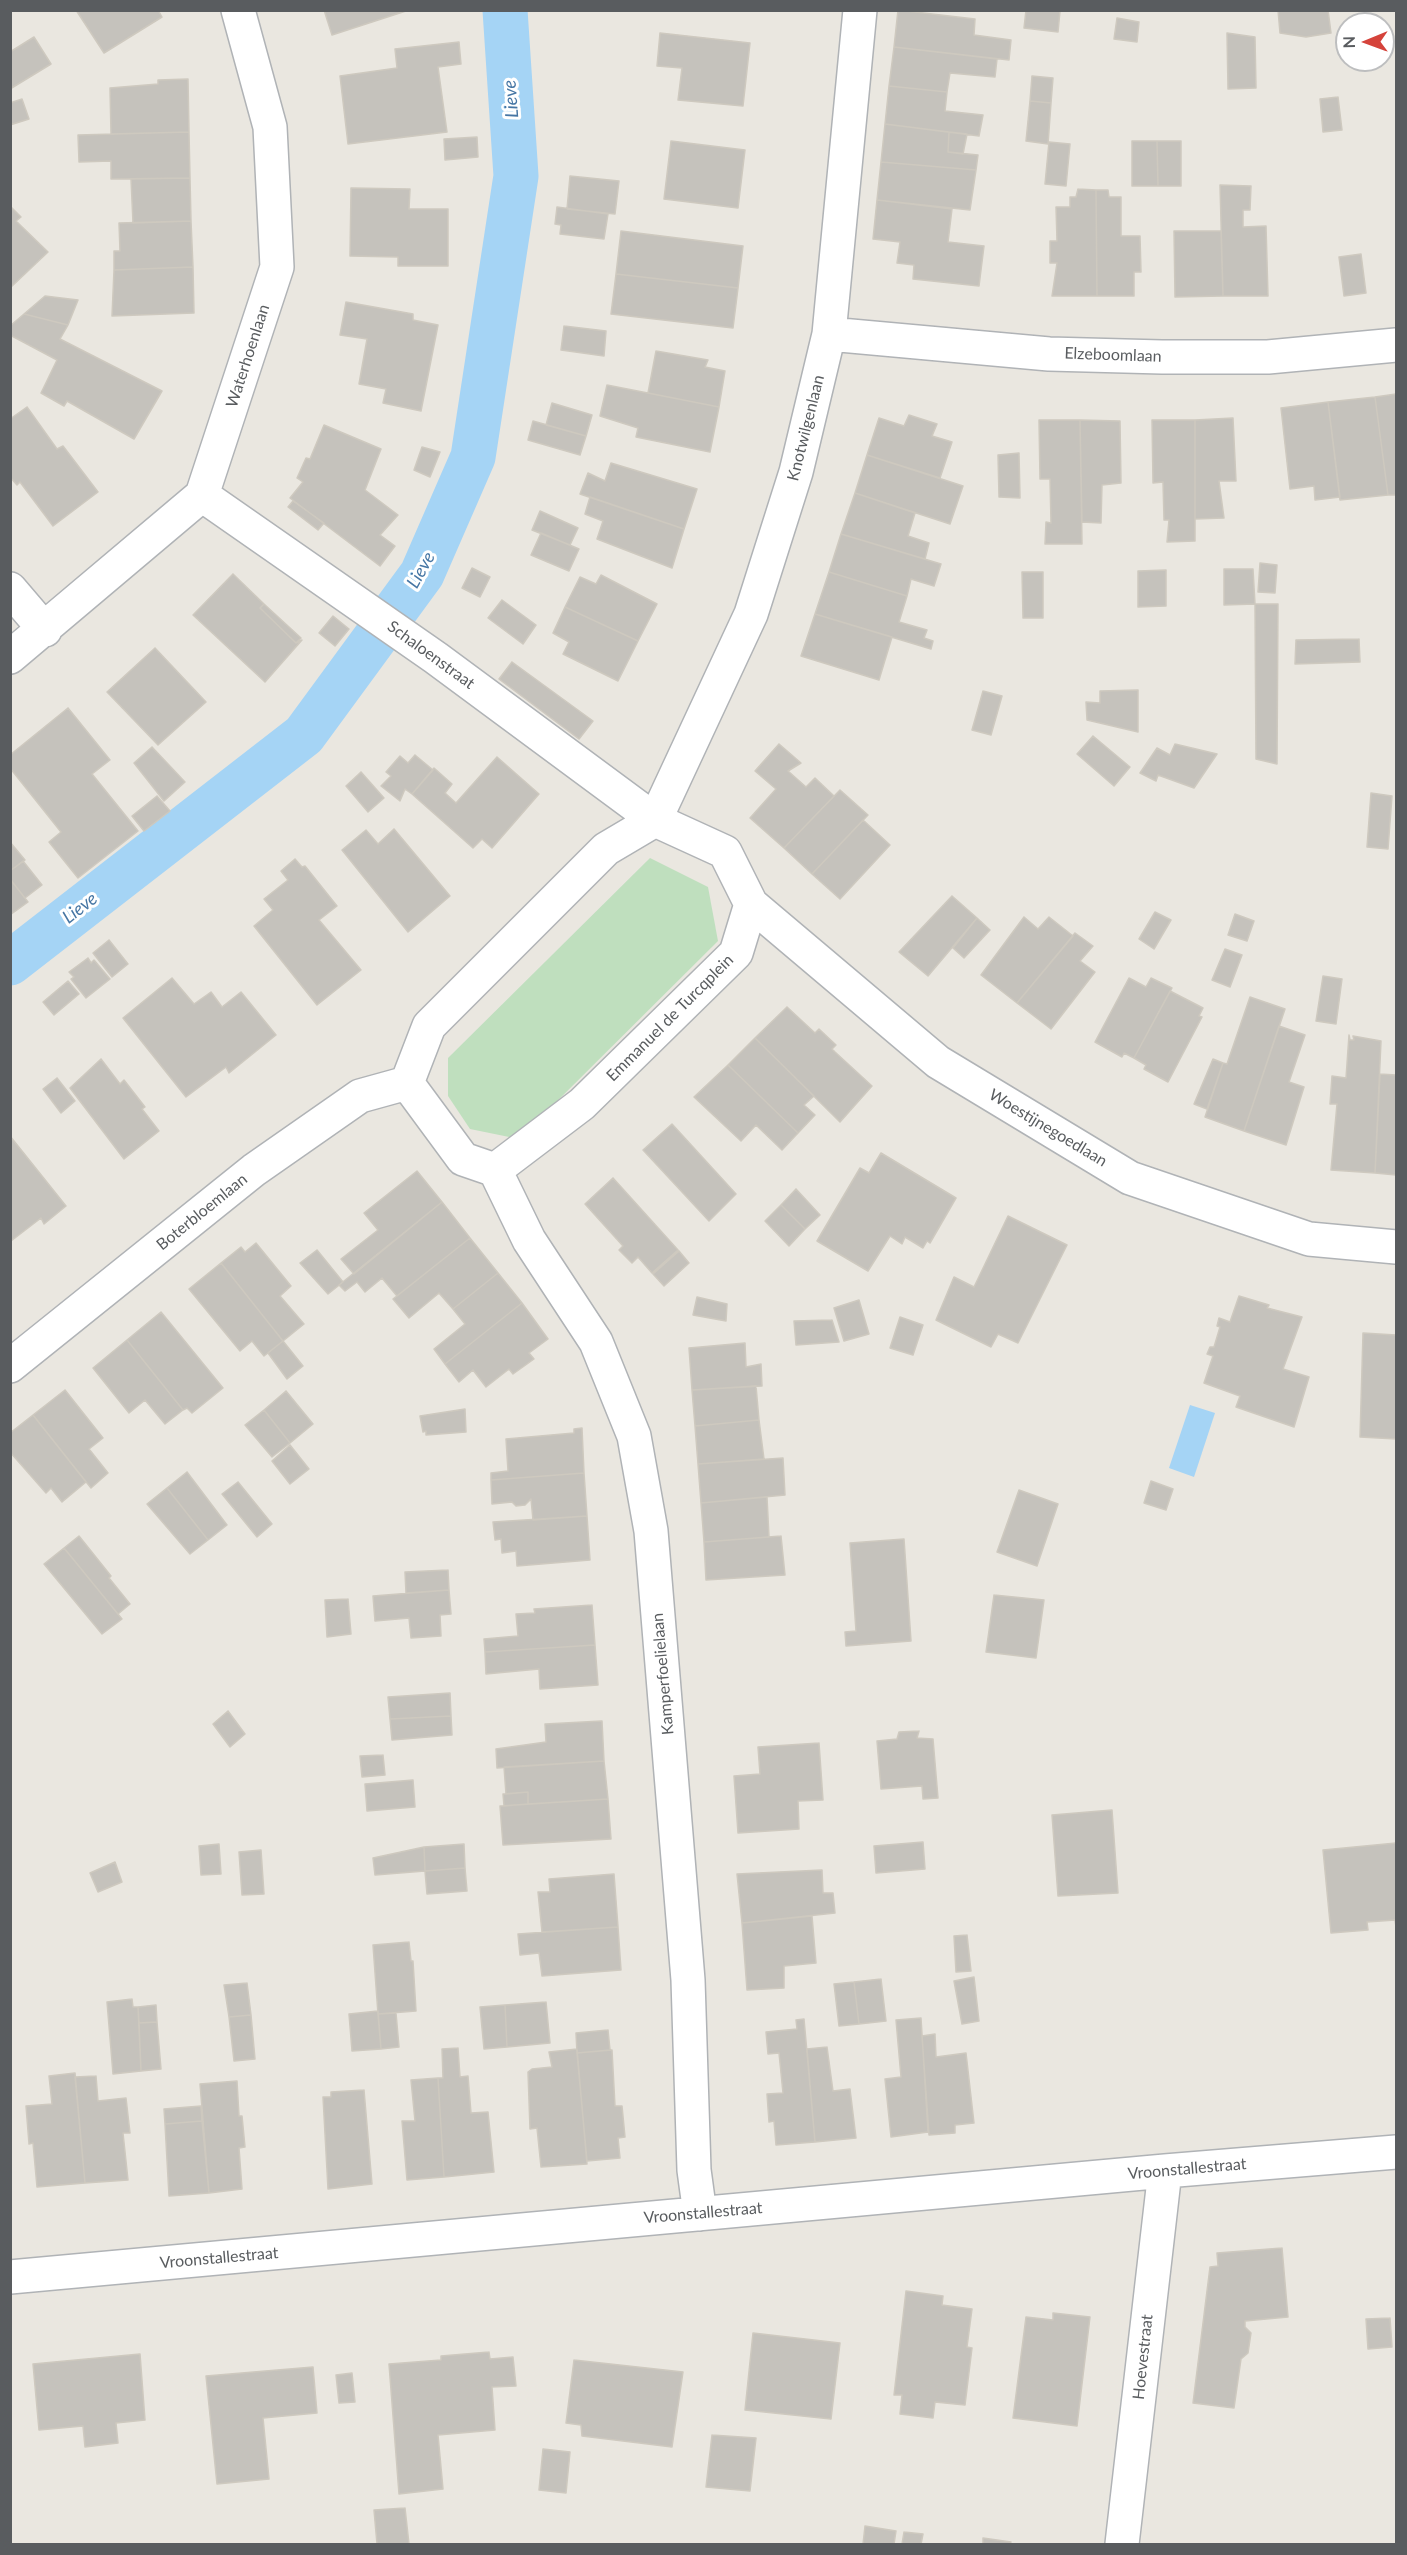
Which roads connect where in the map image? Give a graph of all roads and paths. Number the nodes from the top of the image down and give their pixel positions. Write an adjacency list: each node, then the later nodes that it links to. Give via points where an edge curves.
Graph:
1 (238, 10): 5 (street, Waterhoenlaan, via 270,127 277,267)
2 (860, 10): 3 (street, Knotwilgenlaan)
3 (829, 334): 4 (street, Elzeboomlaan, via 1049,354 1162,357 1268,357); 9 (street, Knotwilgenlaan, via 796,472 751,614)
4 (1396, 345)
5 (202, 495): 7 (street); 9 (street, Schaloenstraat, via 436,658)
6 (10, 589): 7 (street)
7 (45, 630): 8 (street)
8 (10, 657)
9 (655, 820): 10 (street, via 725,852); 11 (street, via 606,849 429,1026)
10 (751, 904): 12 (street, Emmanuel de Turcqplein, via 736,953 582,1104); 13 (street, Woestijnegoedlaan, via 938,1062 1130,1178 1309,1239)
11 (407, 1083): 12 (street, via 463,1159); 14 (street, Boterbloemlaan, via 360,1096 254,1170)
12 (495, 1170): 17 (street, Kamperfoelielaan, via 529,1240 596,1342 634,1436 651,1532 688,1980 694,2170)
13 (1396, 1246)
14 (10, 1366)
15 (1396, 2152): 16 (street, Vroonstallestraat)
16 (1165, 2170): 17 (street, Vroonstallestraat); 19 (street, Hoevestraat)
17 (700, 2214): 18 (street, Vroonstallestraat)
18 (10, 2277)
19 (1122, 2544)

